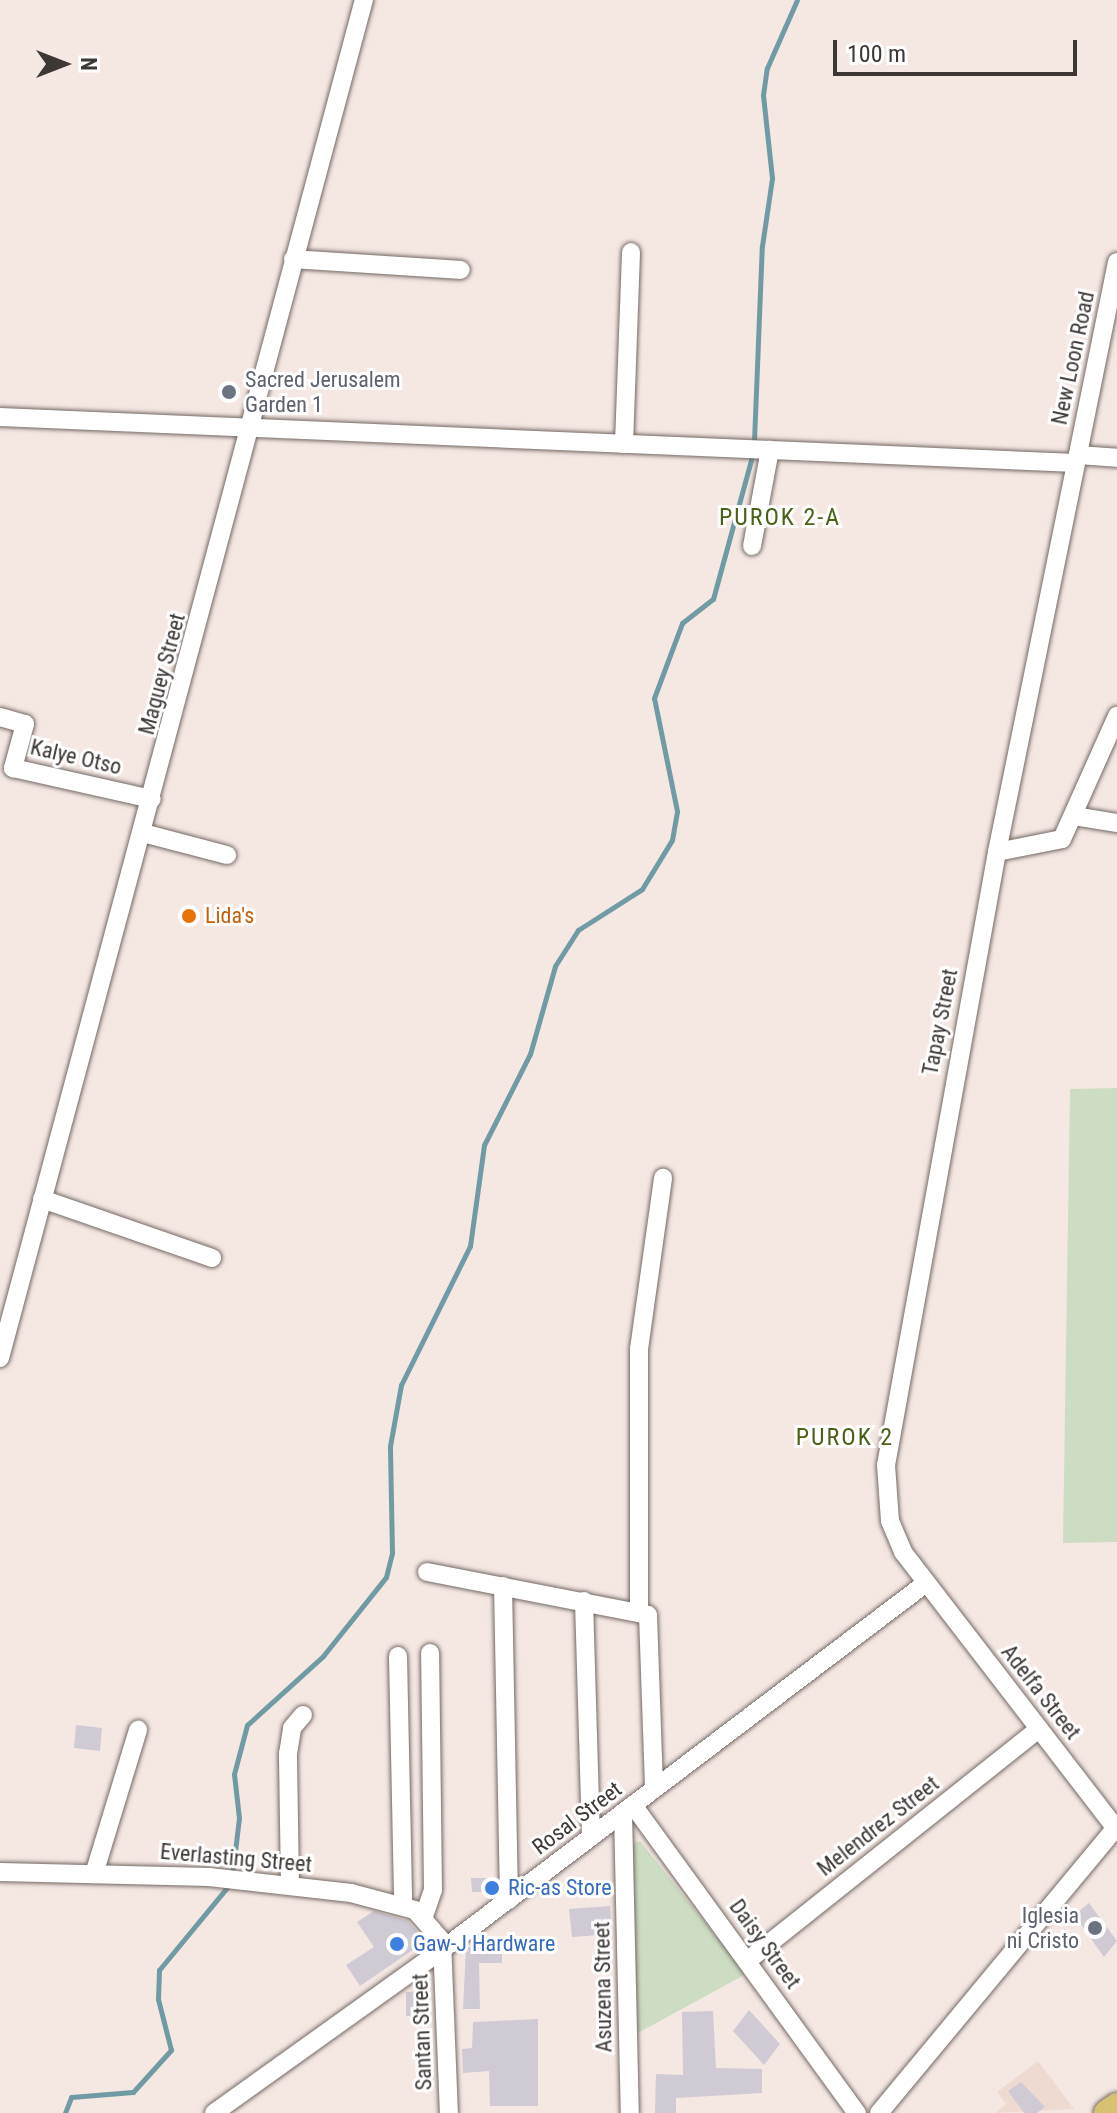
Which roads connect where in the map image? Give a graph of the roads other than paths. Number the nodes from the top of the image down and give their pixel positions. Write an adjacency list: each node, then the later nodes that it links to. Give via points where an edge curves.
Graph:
1 (364, 0): 3 (street, Maguey Street)
2 (631, 252): 8 (street)
3 (293, 259): 5 (street); 7 (street, Maguey Street)
4 (1117, 262): 11 (street, New Loon Road)
5 (461, 270)
6 (0, 417): 7 (street)
7 (250, 427): 8 (street); 15 (street, Maguey Street)
8 (624, 444): 9 (street)
9 (770, 450): 11 (street); 12 (street)
10 (1117, 458): 11 (street)
11 (1077, 459): 19 (street, Tapay Street)
12 (752, 546)
13 (1117, 716): 16 (street)
14 (0, 717): 15 (street, Kalye Otso, via 25,724 13,768)
15 (152, 799): 18 (street, Maguey Street)
16 (1074, 816): 17 (street); 19 (street, via 1056,843)
17 (1117, 823)
18 (143, 833): 20 (street); 22 (street, Maguey Street)
19 (997, 852): 26 (street, Tapay Street, via 888,1430 890,1521)
20 (227, 855)
21 (663, 1178): 29 (street, via 639,1349)
22 (42, 1199): 23 (street); 24 (street, Maguey Street)
23 (212, 1258)
24 (0, 1358)
25 (427, 1572): 27 (street)
26 (926, 1583): 33 (street, Adelfa Street); 35 (street, Rosal Street)
27 (503, 1586): 28 (street); 42 (street)
28 (584, 1601): 29 (street); 38 (street)
29 (639, 1611): 35 (street, via 650,1620)
30 (430, 1653): 44 (street, via 433,1890)
31 (398, 1656): 43 (street)
32 (303, 1715): 41 (street, via 289,1740)
33 (1039, 1729): 37 (street, Adelfa Street); 46 (street, Melendrez Street)
34 (138, 1730): 40 (street)
35 (654, 1789): 36 (street, Rosal Street)
36 (628, 1809): 38 (street, Rosal Street); 46 (street, Daisy Street); 50 (street, Asuzena Street)
37 (1116, 1829): 52 (street)
38 (591, 1837): 42 (street, Rosal Street)
39 (0, 1872): 40 (street, Everlasting Street)
40 (94, 1874): 41 (street, Everlasting Street)
41 (290, 1885): 43 (street, Everlasting Street)
42 (509, 1900): 45 (street, Rosal Street)
43 (403, 1905): 44 (street, Everlasting Street)
44 (424, 1916): 45 (street)
45 (443, 1949): 48 (street, Rosal Street); 49 (street, Santan Street)
46 (747, 1961): 51 (street, Daisy Street)
47 (1117, 2106): 53 (highway)
48 (214, 2113)
49 (449, 2113)
50 (630, 2113)
51 (857, 2113)
52 (879, 2113)
53 (1107, 2113)

